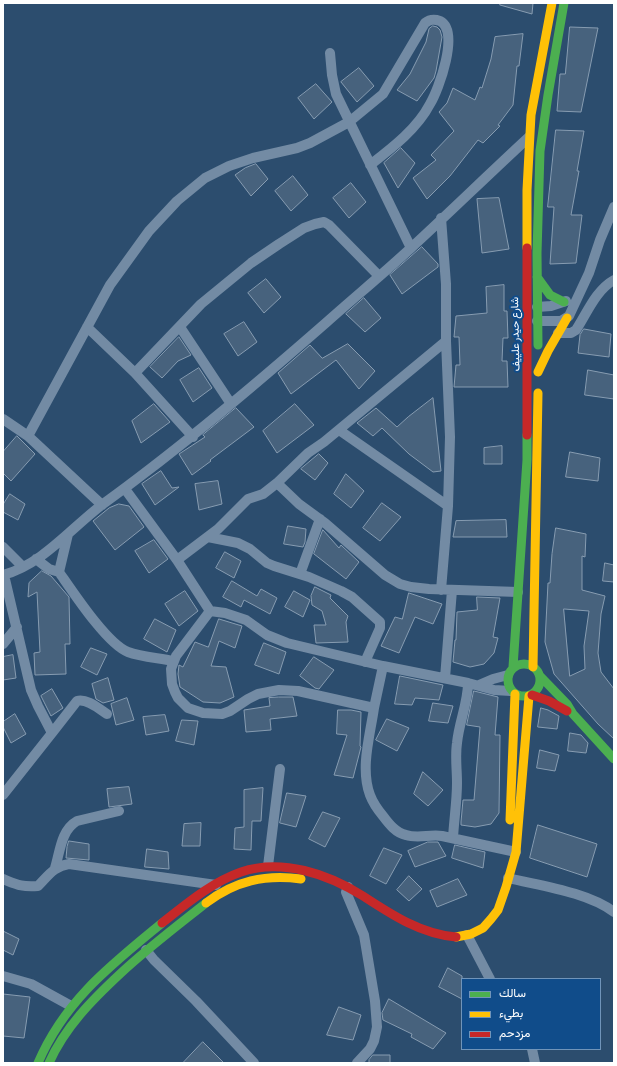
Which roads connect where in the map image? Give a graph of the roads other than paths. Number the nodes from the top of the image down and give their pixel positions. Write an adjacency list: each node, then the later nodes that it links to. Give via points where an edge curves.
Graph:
1 (552, 3): 5 (main road, شارع حيدر علييف)
2 (564, 3): 11 (main road, شارع حيدر علييف, via 540,151)
3 (330, 54): 4 (street, via 333,85)
4 (349, 122): 6 (street); 6 (street, via 383,94 425,23 433,19 444,24 449,36 447,54 430,104 394,147); 18 (street, via 310,143 229,166 196,184 177,201 141,242 110,285)
5 (529, 137): 8 (street); 45 (main road, شارع حيدر علييف, via 528,460)
6 (370, 165): 9 (street)
7 (614, 207): 13 (street, via 589,273)
8 (442, 218): 9 (street); 21 (street)
9 (411, 248): 10 (street)
10 (379, 276): 19 (street, via 329,225 324,222 315,224 304,228 251,263 201,304); 24 (street)
11 (537, 277): 14 (main road, via 550,295); 15 (main road, شارع حيدر علييف)
12 (614, 280): 20 (street, via 606,284 598,294 576,330 571,333)
13 (577, 296): 14 (street); 16 (street)
14 (564, 302): 15 (street)
15 (537, 307): 17 (main road, شارع حيدر علييف)
16 (567, 318): 17 (street, via 558,322); 20 (main road)
17 (537, 321): 23 (main road, شارع حيدر علييف)
18 (87, 327): 22 (street); 27 (street)
19 (180, 327): 22 (street); 24 (street)
20 (558, 333): 23 (main road)
21 (446, 341): 26 (street); 32 (street, via 450,437)
22 (135, 373): 28 (street)
23 (538, 379): 52 (main road, شارع حيدر علييف)
24 (232, 404): 28 (street)
25 (3, 419): 27 (street)
26 (339, 430): 29 (street, via 308,453); 32 (street)
27 (28, 436): 31 (street)
28 (193, 437): 30 (street)
29 (277, 483): 33 (street); 35 (street, via 263,494 248,499)
30 (125, 489): 31 (street); 38 (street)
31 (102, 505): 34 (street)
32 (448, 506): 43 (street)
33 (320, 519): 41 (street); 43 (street, via 392,580 411,587)
34 (68, 534): 37 (street); 40 (street)
35 (208, 537): 38 (street); 41 (street, via 238,543 267,563)
36 (3, 547): 39 (street)
37 (36, 560): 39 (street); 40 (street)
38 (177, 560): 46 (street)
39 (23, 567): 42 (street)
40 (59, 572): 49 (street, via 98,625 120,648)
41 (300, 574): 50 (street, via 352,597 380,622 380,628)
42 (4, 575): 47 (street)
43 (441, 590): 44 (street)
44 (452, 590): 45 (street); 55 (street)
45 (518, 592): 53 (main road, شارع حيدر علييف)
46 (210, 611): 49 (street); 50 (street, via 246,620 268,635 287,643)
47 (17, 627): 48 (street); 63 (street, via 31,690)
48 (3, 644)
49 (173, 661): 60 (street, via 172,684 178,698 188,708 203,713 222,714 248,698 280,690 298,691)
50 (365, 662): 51 (street)
51 (383, 666): 55 (street); 60 (street)
52 (533, 667): 53 (main road, via 521,664); 54 (main road)
53 (511, 671): 57 (street); 58 (main road, via 508,685)
54 (540, 676): 59 (main road, via 539,687); 62 (main road, via 567,704)
55 (445, 678): 56 (street)
56 (468, 683): 57 (street); 68 (street, via 456,744 457,782)
57 (479, 685): 58 (street)
58 (513, 693): 59 (main road, via 521,697); 69 (main road)
59 (530, 695): 62 (main road, via 549,701); 69 (main road)
60 (374, 708): 68 (street, via 366,765 366,784 370,797 390,824 403,835)
61 (107, 714): 63 (street, via 88,702 77,701)
62 (573, 714): 64 (main road)
63 (52, 733): 66 (street)
64 (614, 759)
65 (280, 769): 70 (street)
66 (3, 795)
67 (119, 811): 71 (street, via 71,824 64,834)
68 (453, 838): 69 (street)
69 (512, 851): 72 (main road)
70 (268, 866): 74 (main road, via 241,872); 75 (main road, via 311,873)
71 (55, 868): 73 (street, via 38,886 14,885); 74 (street, via 69,864)
72 (508, 878): 76 (street, via 581,896); 77 (main road, via 505,895 492,918 478,930)
73 (3, 879)
74 (216, 885): 81 (main road, via 134,946)
75 (347, 890): 77 (main road, via 423,930 440,936); 78 (main road, via 292,878 269,876 250,881 224,890); 86 (street, via 364,935 377,1027 370,1049)
76 (614, 912)
77 (467, 935): 80 (street)
78 (146, 950): 84 (main road, via 97,995 78,1017 66,1032); 85 (street)
79 (3, 976): 81 (street, via 31,984)
80 (489, 978)
81 (71, 1006): 83 (main road, via 46,1044)
82 (532, 1050): 87 (street)
83 (38, 1063)
84 (49, 1063)
85 (254, 1063)
86 (357, 1063)
87 (535, 1063)

